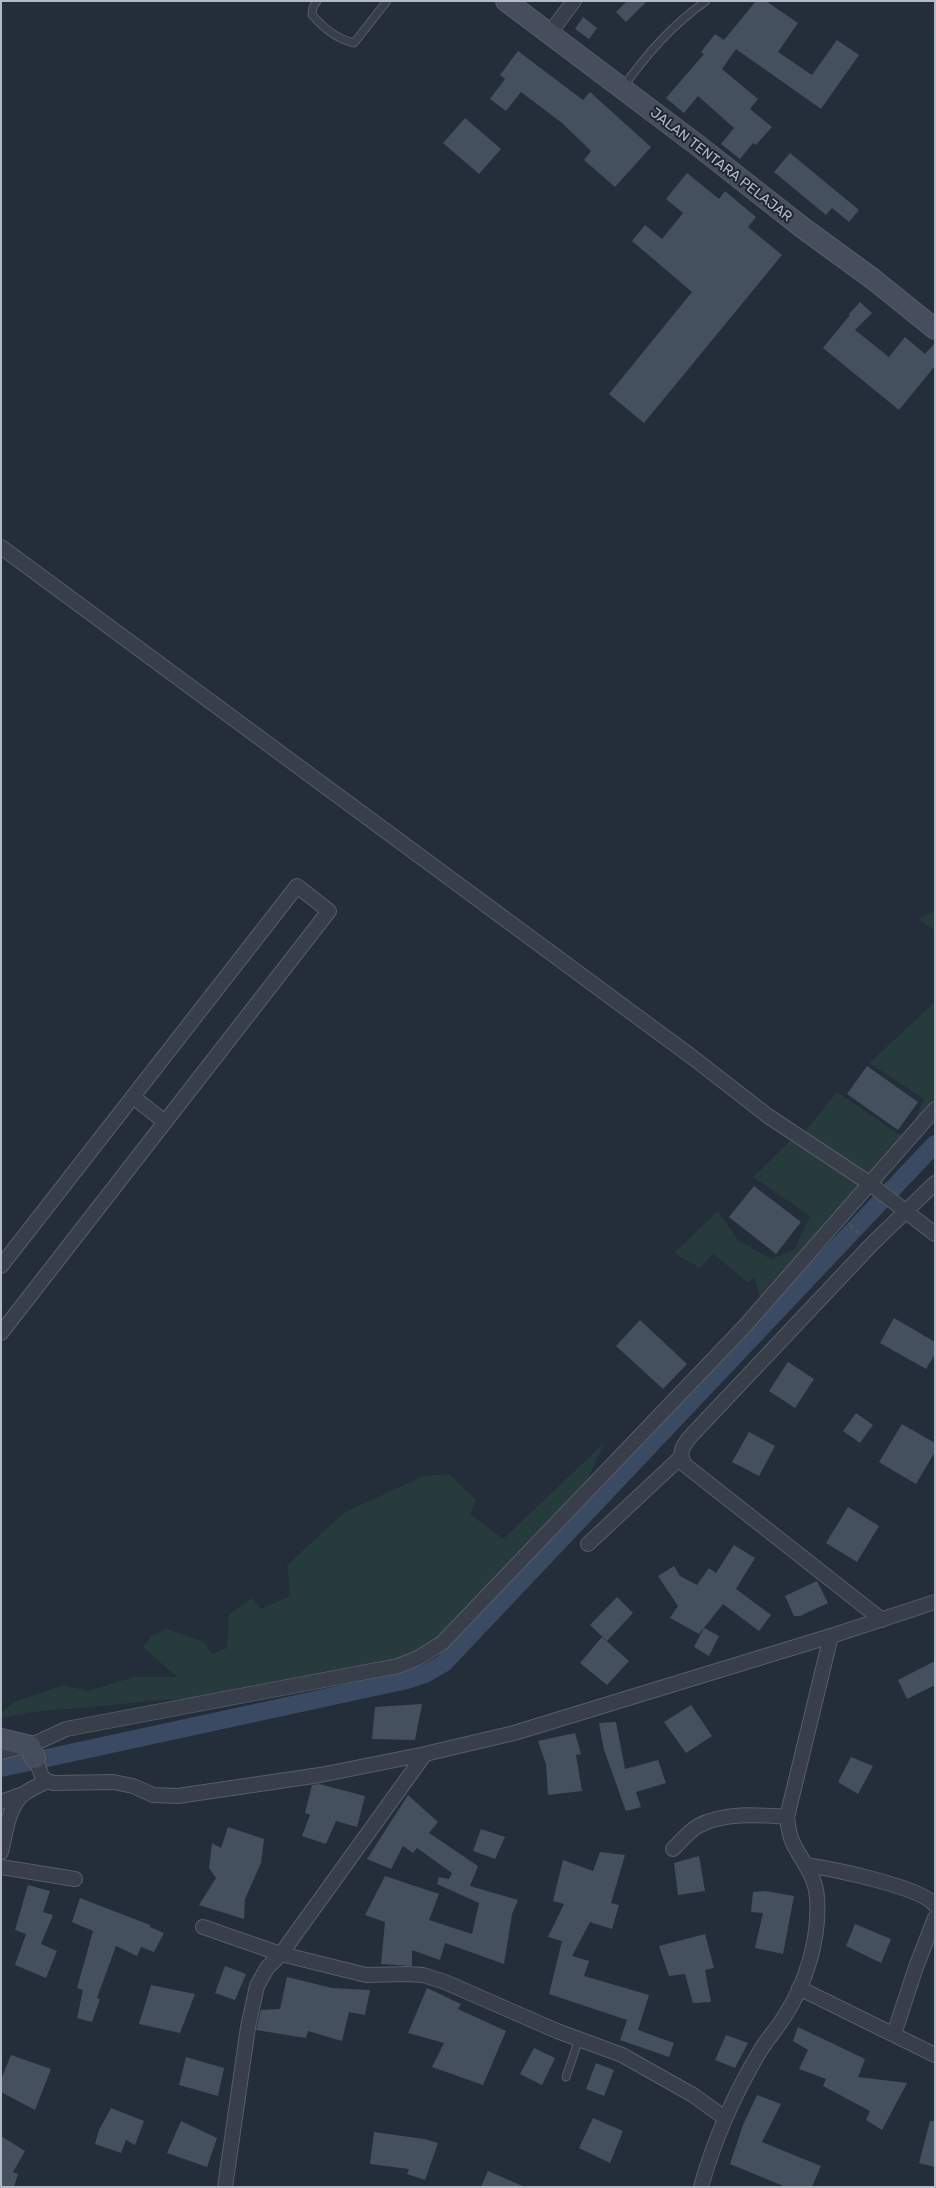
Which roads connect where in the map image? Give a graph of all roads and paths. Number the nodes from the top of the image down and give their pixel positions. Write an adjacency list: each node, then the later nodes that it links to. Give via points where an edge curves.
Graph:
1 (318, 1): 2 (lane, via 312,15 339,39 354,43)
2 (387, 1)
3 (506, 1): 6 (main road, JALAN TENTARA PELAJAR)
4 (574, 1): 6 (street)
5 (706, 1): 7 (lane, via 670,30)
6 (550, 34): 7 (main road, JALAN TENTARA PELAJAR)
7 (622, 88): 8 (main road, JALAN TENTARA PELAJAR)
8 (935, 329)
9 (1, 547): 14 (street, via 768,1116)
10 (133, 1097): 12 (street); 12 (street, via 296,886 329,911); 19 (street)
11 (935, 1109): 14 (street)
12 (165, 1122): 20 (street)
13 (935, 1183): 15 (street)
14 (874, 1187): 15 (street); 28 (street, via 442,1643 398,1666 66,1729)
15 (903, 1209): 17 (street); 21 (street, via 690,1437)
16 (847, 1222): 18 (path)
17 (935, 1234)
18 (860, 1235)
19 (1, 1266)
20 (1, 1333)
21 (681, 1457): 22 (street); 24 (street, via 685,1465)
22 (588, 1544)
23 (935, 1602): 24 (street)
24 (882, 1620): 25 (street)
25 (831, 1636): 29 (street, via 514,1734); 33 (street)
26 (1, 1739): 28 (main road)
27 (1, 1752): 28 (street)
28 (32, 1752): 30 (street)
29 (425, 1754): 30 (street, via 320,1775 178,1796 153,1795 113,1782 53,1784); 42 (street)
30 (45, 1780): 31 (street)
31 (23, 1794): 32 (street); 35 (street, via 10,1815)
32 (1, 1802)
33 (787, 1817): 34 (street, via 722,1818 698,1826); 36 (street, via 793,1842)
34 (673, 1849)
35 (1, 1852)
36 (806, 1865): 39 (street, via 859,1875 924,1897); 43 (street, via 814,1880 817,1915 812,1949)
37 (1, 1867): 38 (street)
38 (75, 1879)
39 (935, 1905)
40 (935, 1918): 44 (street)
41 (203, 1927): 42 (street)
42 (281, 1954): 45 (street, via 366,1975 407,1974 445,1982); 49 (street, via 267,1968 257,1986)
43 (799, 1988): 44 (street); 48 (street, via 784,2017 760,2050)
44 (894, 2034): 46 (street)
45 (579, 2039): 47 (lane); 48 (street, via 622,2055 658,2074)
46 (935, 2055)
47 (566, 2077)
48 (725, 2118): 50 (street)
49 (225, 2187)
50 (701, 2187)

